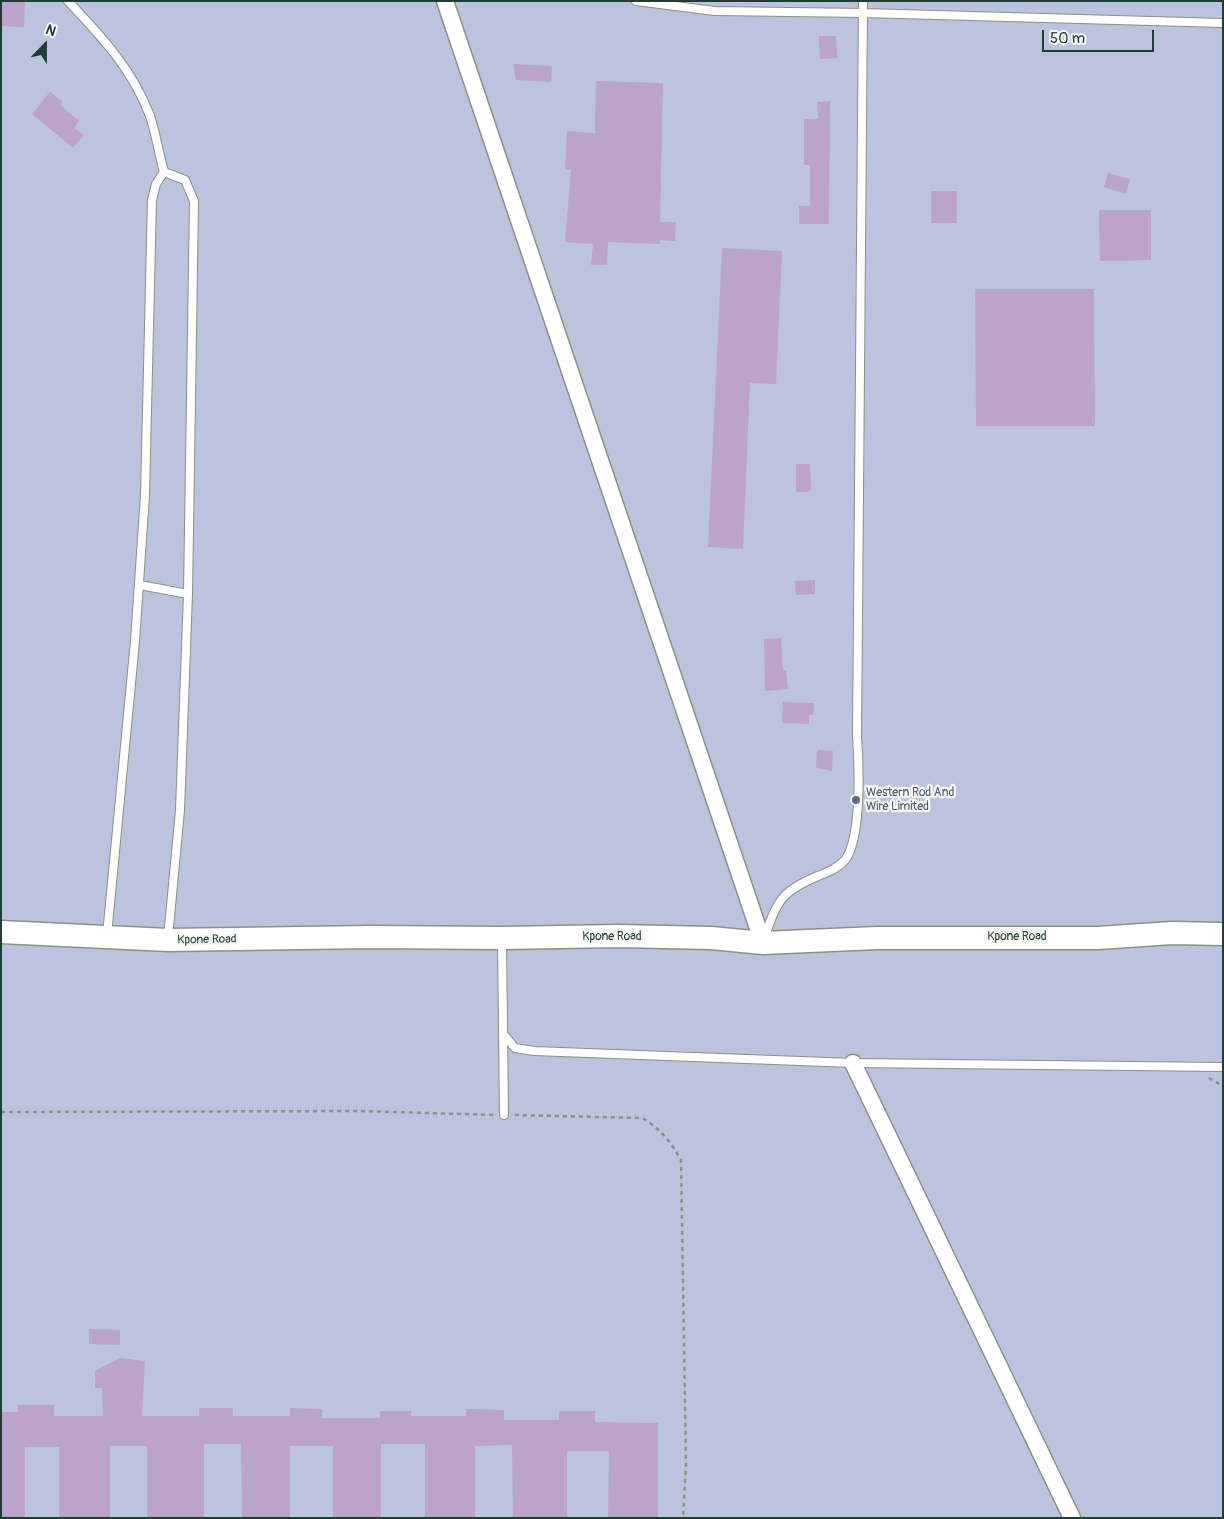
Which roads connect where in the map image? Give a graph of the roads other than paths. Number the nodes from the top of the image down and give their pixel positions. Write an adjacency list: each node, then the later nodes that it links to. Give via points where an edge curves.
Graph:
1 (68, 1): 7 (lane, via 119,58 136,87 150,116)
2 (445, 1): 15 (street)
3 (636, 1): 5 (lane, via 715,11)
4 (863, 1): 5 (lane)
5 (864, 13): 6 (lane); 15 (lane, via 859,766 855,836 850,852 839,866 787,891 771,918)
6 (1223, 23)
7 (164, 172): 8 (lane, via 156,184 152,200); 9 (lane, via 185,180 194,201)
8 (140, 585): 9 (lane); 12 (lane)
9 (188, 594): 14 (lane, via 180,810)
10 (1, 932): 12 (main road, Kpone Road)
11 (1223, 934): 15 (main road, Kpone Road, via 1172,933 1098,938 877,938)
12 (107, 938): 14 (main road, Kpone Road)
13 (502, 938): 14 (main road, Kpone Road); 15 (main road, Kpone Road, via 661,937); 16 (lane)
14 (168, 940)
15 (763, 943)
16 (504, 1035): 17 (lane, via 515,1048 534,1051); 19 (lane)
17 (853, 1062): 18 (lane); 20 (street)
18 (1223, 1067)
19 (504, 1115)
20 (1072, 1518)

